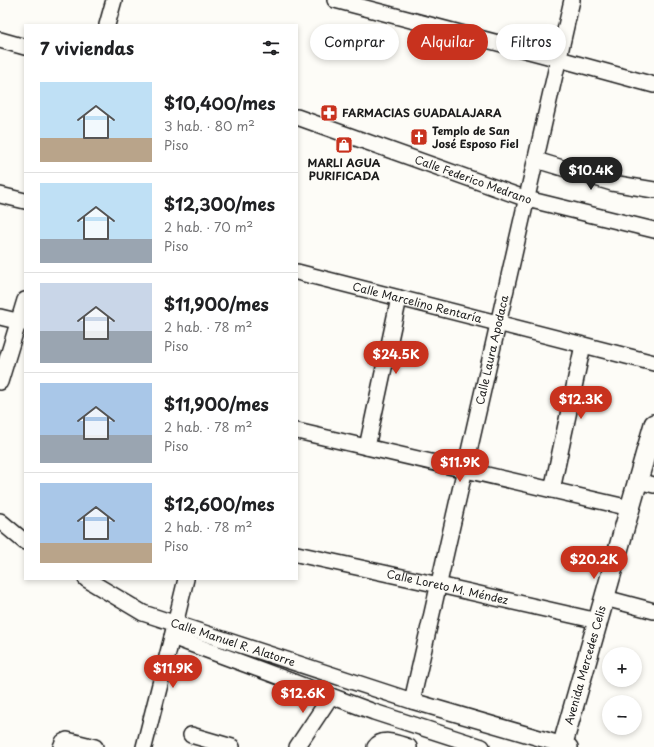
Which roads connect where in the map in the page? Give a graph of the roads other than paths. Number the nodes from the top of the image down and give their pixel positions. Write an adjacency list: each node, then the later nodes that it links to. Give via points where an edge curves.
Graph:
1 (114, 0): 5 (street)
2 (335, 0): 4 (street)
3 (572, 0): 6 (street, Calle Laura Apodaca)
4 (363, 3): 8 (street)
5 (107, 24)
6 (566, 27)
7 (0, 40): 9 (street)
8 (496, 41)
9 (24, 47)
10 (559, 60): 14 (street, Calle Laura Apodaca)
11 (563, 60): 12 (street)
12 (654, 86)
13 (298, 117): 17 (street, Calle Federico Medrano)
14 (536, 160): 15 (street, via 612,183); 17 (street, Calle Laura Apodaca)
15 (654, 190)
16 (0, 195): 18 (street)
17 (527, 199): 19 (street, Calle Federico Medrano); 25 (street, Calle Laura Apodaca)
18 (24, 201)
19 (654, 230)
20 (298, 272): 21 (street, Calle Marcelino Rentaría)
21 (399, 298): 25 (street, Calle Marcelino Rentaría); 31 (street)
22 (24, 308): 24 (street)
23 (0, 317): 24 (street)
24 (22, 323): 28 (street)
25 (498, 323): 26 (street, Calle Marcelino Rentaría); 32 (street, Calle Laura Apodaca)
26 (583, 345): 27 (street, Calle Marcelino Rentaría); 34 (street)
27 (654, 363)
28 (0, 382)
29 (654, 424): 33 (main road, Avenida Mercedes Celis)
30 (298, 431): 31 (street)
31 (367, 447): 32 (street)
32 (465, 470): 34 (street); 42 (street, Calle Laura Apodaca)
33 (646, 483): 35 (main road, Avenida Mercedes Celis)
34 (552, 490): 35 (street)
35 (630, 508): 43 (main road, Avenida Mercedes Celis)
36 (0, 521): 38 (street)
37 (0, 535): 38 (street)
38 (23, 541)
39 (298, 554): 42 (street, Calle Loreto M. Méndez)
40 (88, 580): 46 (street, Calle Manuel R. Alatorre)
41 (186, 580): 46 (street)
42 (439, 585): 45 (street, Calle Loreto M. Méndez); 48 (street, Calle Laura Apodaca)
43 (605, 598): 44 (street); 45 (main road, Avenida Mercedes Celis)
44 (654, 611)
45 (598, 622): 51 (main road, Avenida Mercedes Celis)
46 (174, 631): 47 (street); 48 (street, Calle Manuel R. Alatorre); 53 (street)
47 (331, 696): 55 (street); 58 (street)
48 (412, 701): 51 (street, Calle Manuel R. Alatorre)
49 (191, 735): 54 (street)
50 (62, 744): 52 (street, via 69,740)
51 (564, 746)
52 (95, 747)
53 (144, 747)
54 (232, 747)
55 (297, 747)
56 (375, 747): 57 (street, via 385,741)
57 (409, 747)
58 (482, 747)

